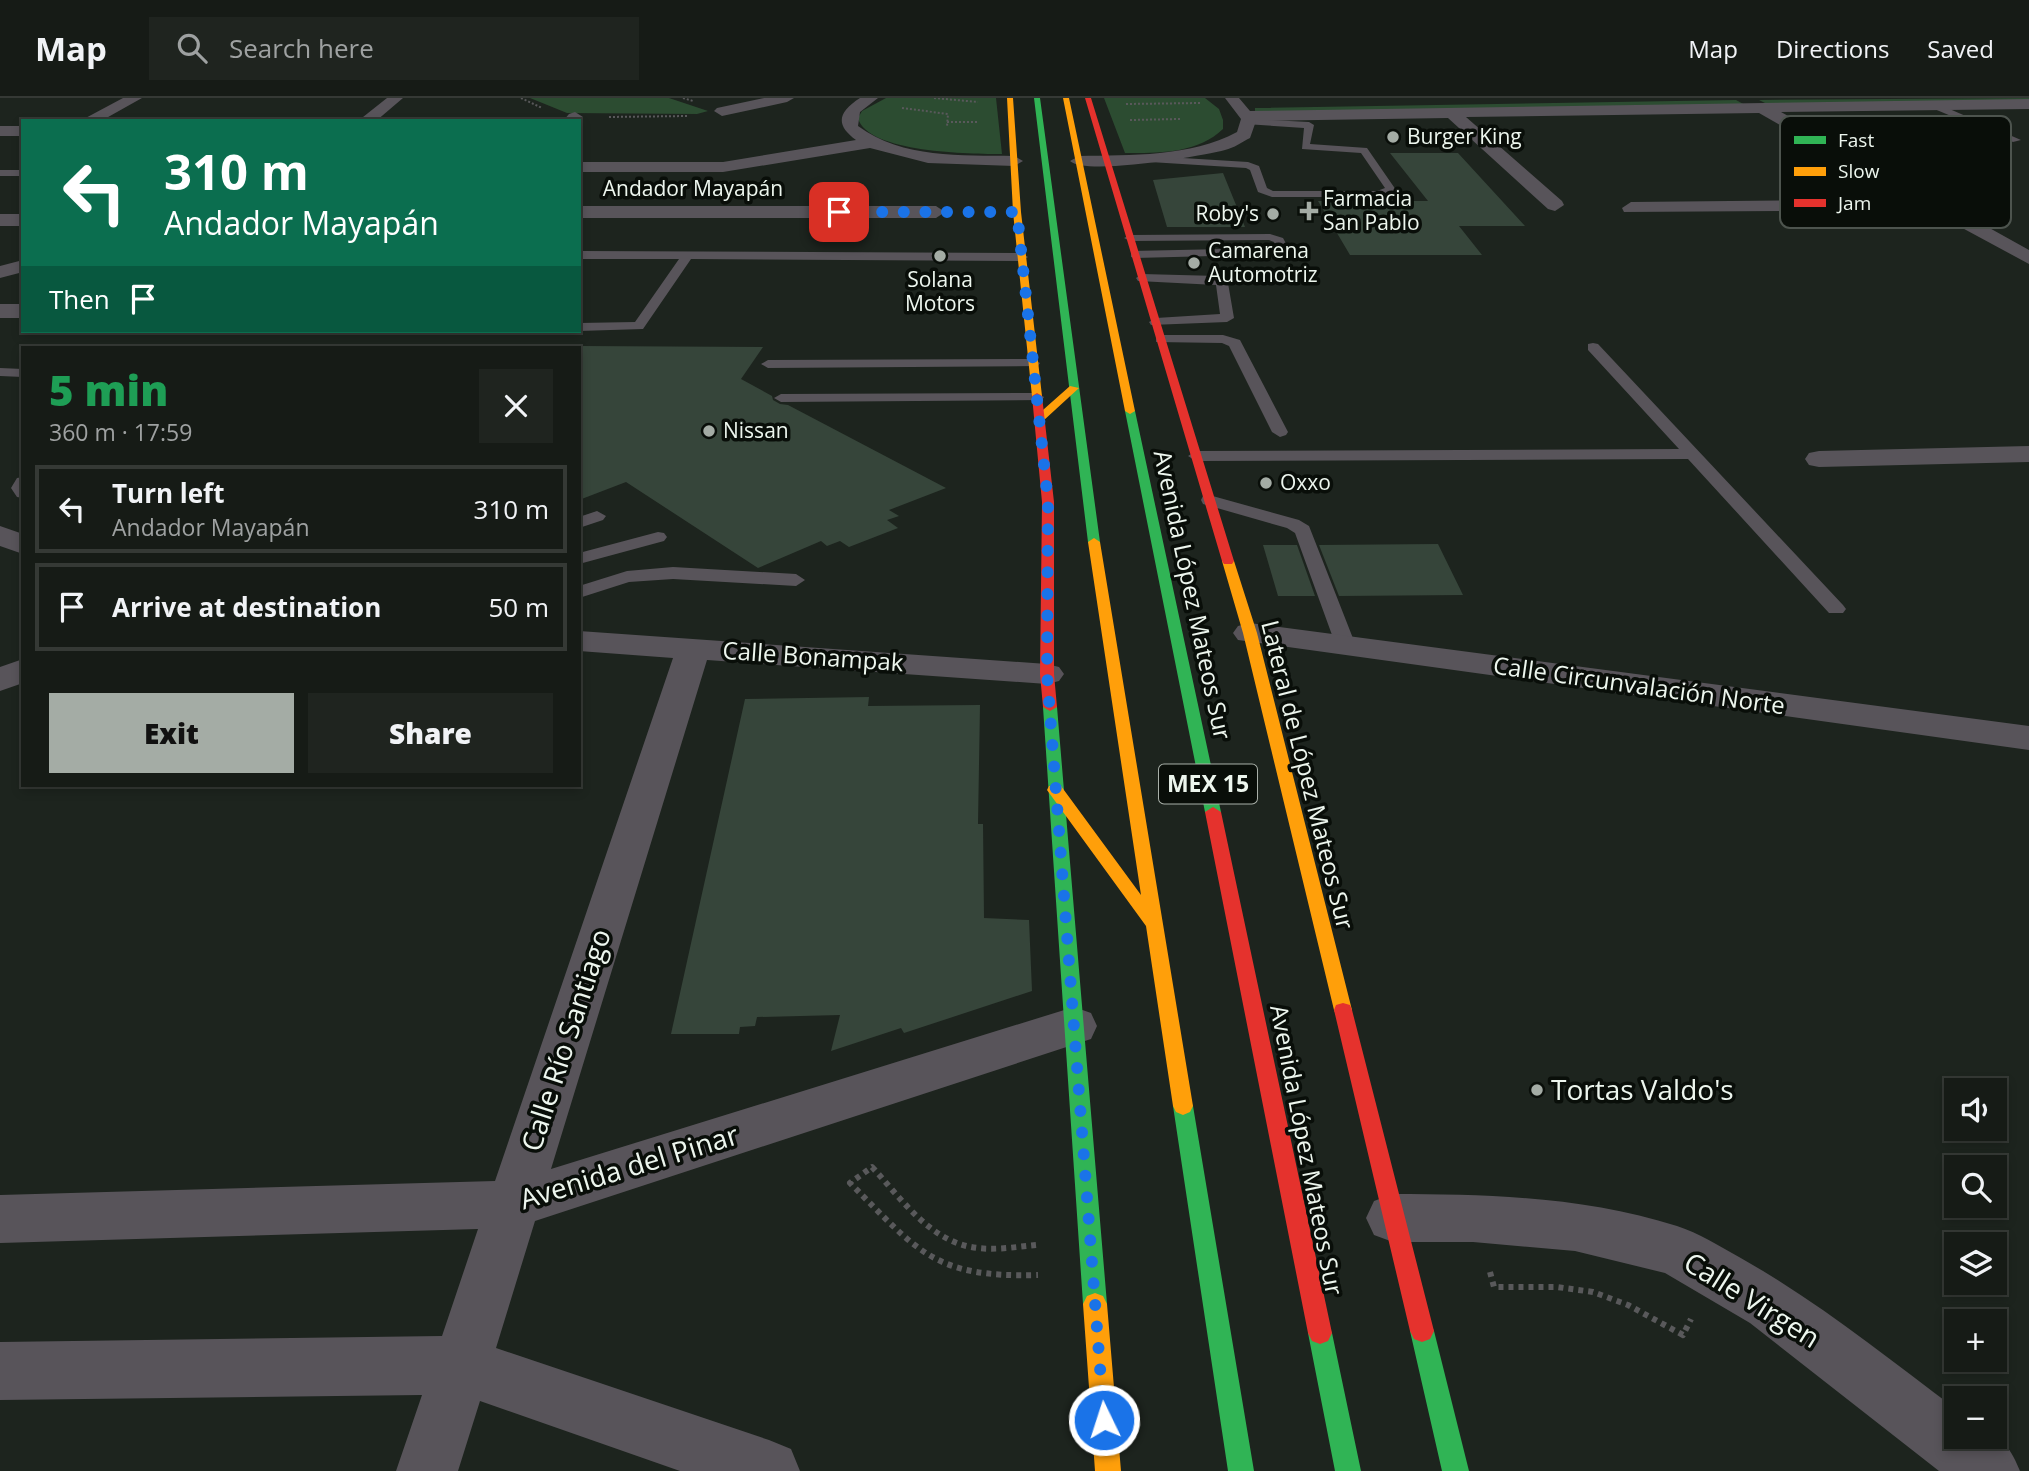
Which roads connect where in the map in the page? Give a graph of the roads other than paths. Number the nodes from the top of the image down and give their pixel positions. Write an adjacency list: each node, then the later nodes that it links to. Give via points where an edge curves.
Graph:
1 (135, 98): 19 (street)
2 (396, 98): 20 (street)
3 (786, 98): 17 (street)
4 (1010, 98): 28 (main road)
5 (1037, 98): 61 (main road, MEX 15)
6 (1066, 98): 29 (main road, Avenida López Mateos Sur / MEX 15)
7 (1731, 98): 14 (street)
8 (1744, 98): 13 (street)
9 (860, 99): 23 (street, via 849,118 850,128)
10 (2029, 104): 11 (street)
11 (1935, 106): 13 (street); 16 (lane)
12 (1091, 108): 27 (main road, Lateral de López Mateos Sur)
13 (1763, 108): 15 (street); 18 (street)
14 (1242, 110): 15 (street); 26 (street, via 1240,136 1227,144); 26 (lane, via 1309,125 1305,147 1364,150 1391,190 1377,194 1272,194 1262,190 1255,168 1248,165)
15 (1452, 113): 36 (street)
16 (1959, 116)
17 (719, 118)
18 (1780, 118)
19 (92, 119)
20 (369, 119)
21 (2011, 138): 22 (lane)
22 (2016, 140)
23 (870, 143): 25 (street); 32 (street)
24 (700, 147): 31 (street)
25 (903, 153): 28 (street); 35 (street)
26 (1150, 159): 27 (street)
27 (1107, 160): 29 (street); 45 (main road, Lateral de López Mateos Sur)
28 (1014, 161): 48 (main road)
29 (1079, 162): 101 (main road, Avenida López Mateos Sur / MEX 15)
30 (581, 167): 31 (street)
31 (686, 167): 32 (street)
32 (723, 167): 40 (street)
33 (0, 173): 34 (lane)
34 (21, 173)
35 (908, 176)
36 (1555, 205)
37 (1780, 206): 38 (street)
38 (1631, 208)
39 (581, 212): 40 (street, Andador Mayapán)
40 (692, 212): 41 (street, Andador Mayapán)
41 (936, 212)
42 (0, 220): 43 (street)
43 (21, 220)
44 (1976, 228): 49 (street)
45 (1133, 246): 45 (lane, via 1270,237 1279,240 1284,251); 52 (main road, Lateral de López Mateos Sur)
46 (581, 255): 47 (lane)
47 (688, 255): 48 (lane); 54 (lane, via 638,326)
48 (1022, 257): 57 (main road)
49 (2029, 258)
50 (21, 267): 51 (street)
51 (0, 272)
52 (1142, 278): 53 (main road, Lateral de López Mateos Sur); 53 (lane, via 1222,283 1227,318)
53 (1156, 322): 55 (main road, Lateral de López Mateos Sur)
54 (581, 327)
55 (1161, 339): 65 (lane, via 1235,342); 68 (main road, Lateral de López Mateos Sur)
56 (1592, 347): 66 (lane)
57 (1033, 363): 58 (lane); 62 (main road)
58 (768, 364)
59 (0, 372): 60 (lane)
60 (21, 373)
61 (1074, 388): 64 (main road); 89 (main road, MEX 15, via 1088,506)
62 (1037, 397): 63 (lane); 64 (main road)
63 (781, 398)
64 (1039, 419): 85 (main road, via 1048,502)
65 (1280, 432)
66 (1692, 454): 68 (lane); 79 (lane)
67 (2029, 454): 69 (street)
68 (1196, 456): 70 (main road, Lateral de López Mateos Sur)
69 (1819, 459)
70 (1209, 500): 80 (main road, Lateral de López Mateos Sur); 82 (lane, via 1303,530)
71 (597, 516): 72 (lane)
72 (581, 522)
73 (0, 535): 75 (street)
74 (659, 537): 76 (lane)
75 (21, 544)
76 (581, 558)
77 (796, 580): 78 (lane, via 673,573 627,577)
78 (581, 591)
79 (1836, 609)
80 (1250, 634): 82 (street, Calle Circunvalación Norte); 92 (main road, Lateral de López Mateos Sur)
81 (581, 641): 83 (street, Calle Bonampak)
82 (1346, 646): 87 (street, Calle Circunvalación Norte)
83 (693, 649): 85 (street, Calle Bonampak); 91 (street, Calle Río Santiago)
84 (21, 670): 86 (street)
85 (1047, 674): 88 (main road)
86 (0, 681)
87 (2029, 738)
88 (1055, 790): 89 (main road); 90 (main road)
89 (1155, 927): 100 (main road, MEX 15)
90 (1074, 1026): 91 (street, Avenida del Pinar); 99 (main road)
91 (513, 1204): 93 (street, Avenida del Pinar); 94 (street, Calle Río Santiago)
92 (1393, 1218): 96 (main road, Lateral de López Mateos Sur); 102 (street, Calle Virgen, via 1474,1218 1575,1226 1677,1251 1770,1304)
93 (0, 1219)
94 (461, 1366): 95 (street); 97 (street, Calle Río Santiago); 98 (street)
95 (0, 1371)
96 (1455, 1468)
97 (427, 1471)
98 (769, 1471)
99 (1108, 1471)
100 (1241, 1471)
101 (1348, 1471)
102 (1989, 1471)

